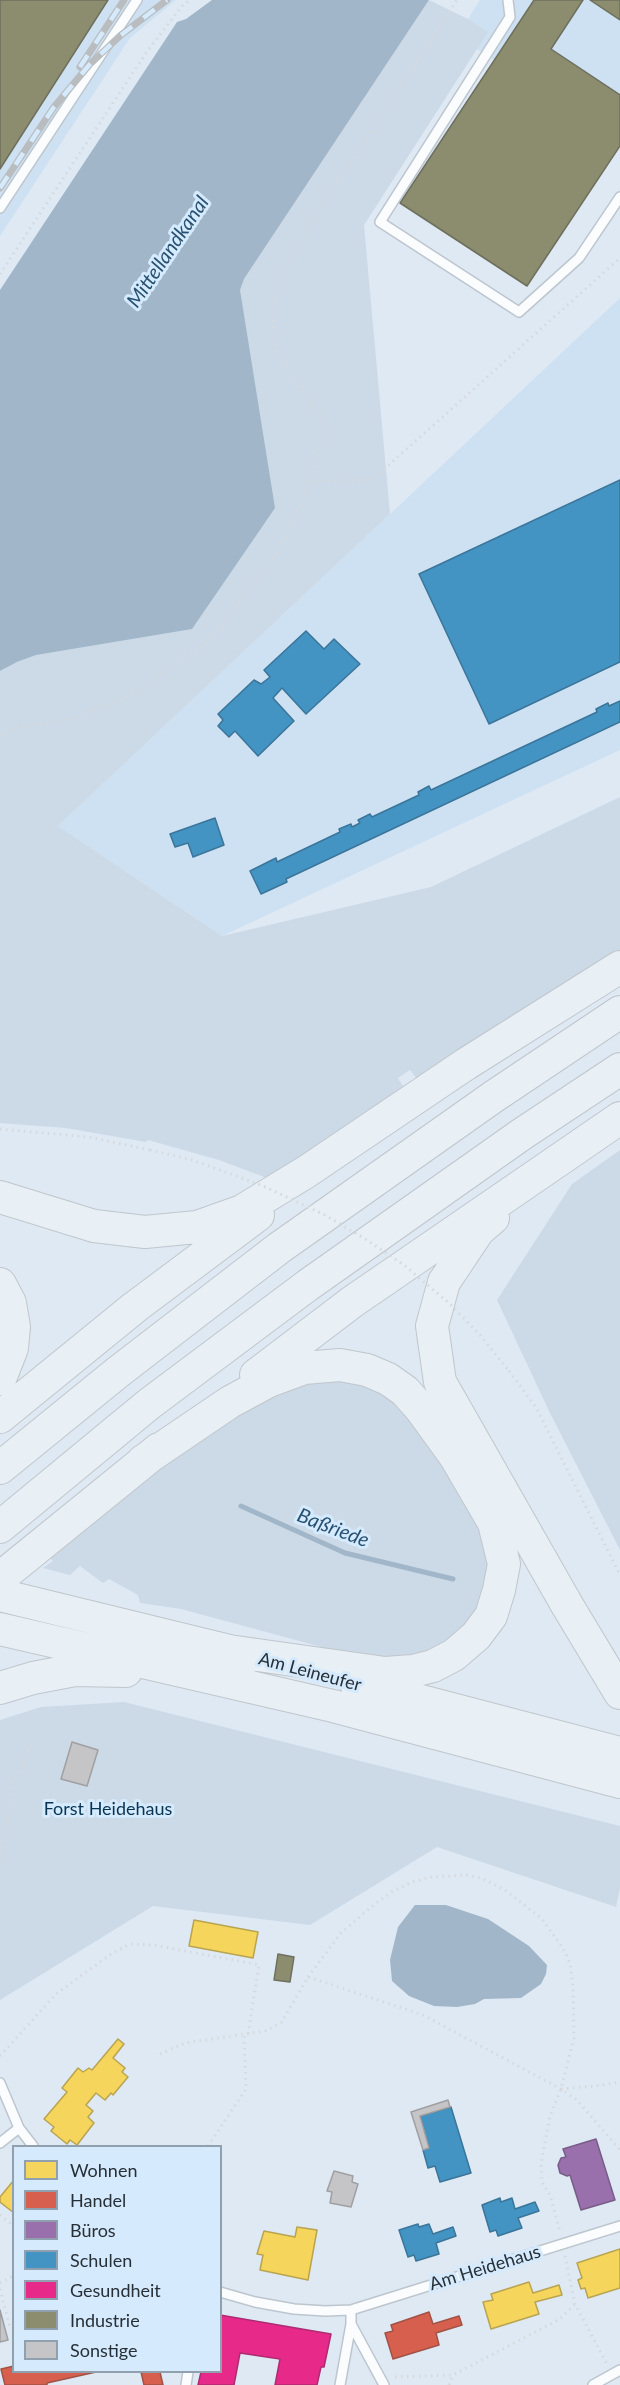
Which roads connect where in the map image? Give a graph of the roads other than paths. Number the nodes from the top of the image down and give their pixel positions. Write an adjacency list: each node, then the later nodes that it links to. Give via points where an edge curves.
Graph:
1 (137, 0): 4 (lane)
2 (508, 0): 3 (lane, via 510,17 380,222 519,312 579,258)
3 (620, 197)
4 (0, 208)
5 (620, 967): 9 (highway, via 466,1064)
6 (620, 1012): 16 (highway, via 279,1248)
7 (620, 1069): 17 (highway, via 298,1292 149,1404)
8 (620, 1118): 10 (highway)
9 (368, 1132): 11 (highway, via 242,1210 197,1227 145,1232 94,1226); 14 (highway, via 135,1307)
10 (569, 1151): 15 (highway, via 351,1302); 24 (highway, via 478,1231 444,1282 432,1326 440,1382)
11 (0, 1197)
12 (0, 1284): 13 (highway, via 10,1303 14,1327 12,1348)
13 (0, 1379)
14 (0, 1417)
15 (143, 1461): 18 (highway); 21 (highway, via 230,1402 269,1381 304,1368 340,1365 388,1379 422,1408 494,1523 504,1564 491,1616 454,1655 432,1666 385,1673)
16 (0, 1467)
17 (0, 1527)
18 (0, 1578)
19 (0, 1595): 21 (highway, Am Leineufer)
20 (11, 1631): 22 (highway, Am Leineufer)
21 (229, 1651): 25 (highway, Am Leineufer)
22 (214, 1678): 23 (highway, via 75,1671); 26 (highway, Am Leineufer)
23 (0, 1688)
24 (620, 1693)
25 (620, 1753)
26 (620, 1782)
27 (0, 2083): 28 (lane)
28 (19, 2128): 29 (lane); 30 (lane)
29 (0, 2143)
30 (32, 2145)
31 (620, 2226): 33 (lane, Am Heidehaus)
32 (222, 2293): 33 (lane, Am Heidehaus, via 294,2309)
33 (351, 2310): 34 (lane)
34 (351, 2324): 36 (lane); 37 (lane)
35 (616, 2372): 38 (lane)
36 (381, 2381)
37 (340, 2385)
38 (593, 2385)

